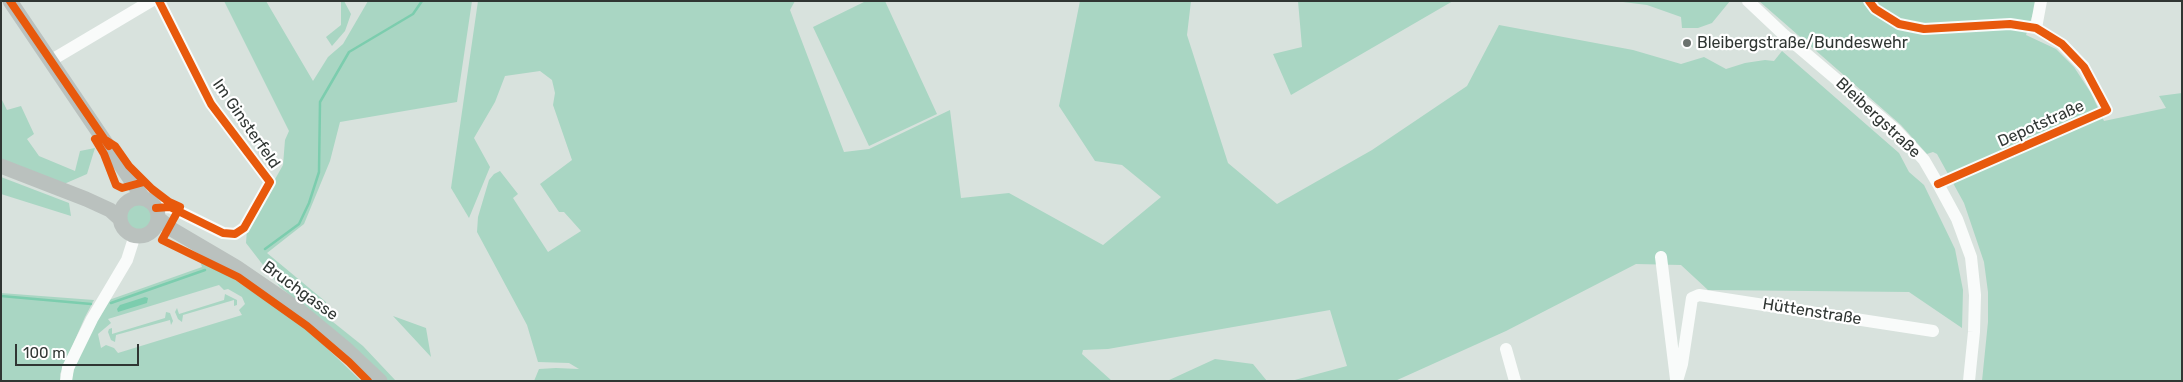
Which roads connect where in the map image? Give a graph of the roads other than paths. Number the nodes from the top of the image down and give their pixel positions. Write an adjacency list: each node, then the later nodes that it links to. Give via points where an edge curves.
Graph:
1 (10, 1): 8 (main road)
2 (152, 1): 8 (street)
3 (159, 1): 12 (street, Im Ginsterfeld, via 211,104 270,182 244,228 235,234 219,232 170,207)
4 (1748, 1): 10 (street, Bleibergstraße, via 1896,130 1924,160)
5 (1869, 1): 7 (street, via 1874,9 1899,24 1924,29 2010,24)
6 (2041, 1): 7 (street)
7 (2036, 28): 10 (street, Depotstraße, via 2062,44 2084,67 2107,110)
8 (50, 61): 11 (main road, via 124,170)
9 (1, 166): 11 (main road, via 86,198)
10 (1938, 184): 23 (street, Bleibergstraße, via 1957,219 1971,257 1975,295)
11 (129, 206): 12 (main road, via 150,201); 14 (main road, via 125,229)
12 (157, 213): 13 (main road, via 156,226); 15 (main road, Bruchgasse)
13 (151, 231): 14 (main road); 15 (main road, Bruchgasse)
14 (135, 235): 19 (street, via 127,260 68,368)
15 (191, 242): 20 (main road, Bruchgasse, via 236,267 299,310)
16 (1661, 257): 22 (street)
17 (1933, 331): 22 (street, Hüttenstraße, via 1699,295 1692,298)
18 (1506, 349): 21 (street)
19 (66, 381)
20 (380, 381)
21 (1515, 381)
22 (1677, 381)
23 (1969, 381)

